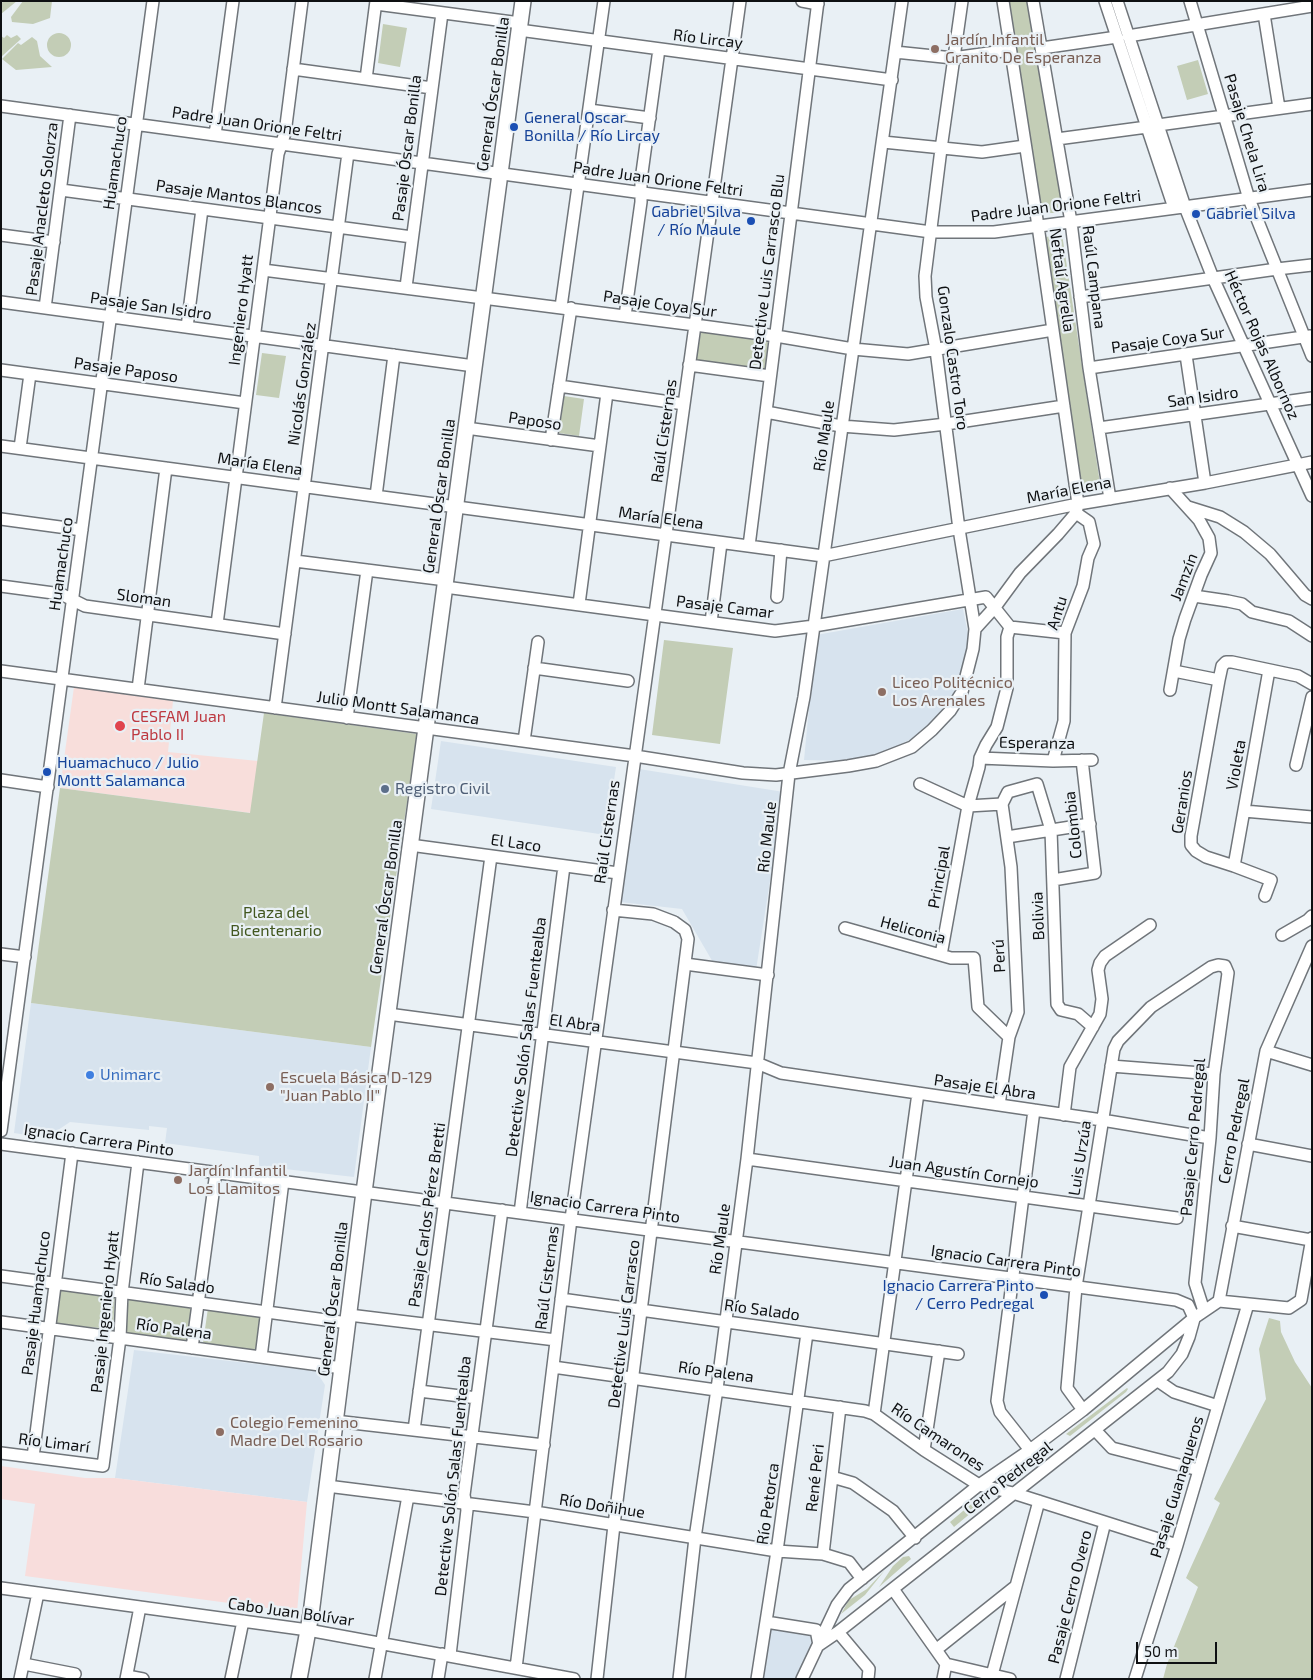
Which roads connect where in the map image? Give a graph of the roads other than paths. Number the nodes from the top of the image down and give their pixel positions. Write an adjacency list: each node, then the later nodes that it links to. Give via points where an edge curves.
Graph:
1 (153, 1): 42 (street, Huamachuco)
2 (233, 1): 44 (street)
3 (302, 1): 31 (street, Ingeniero Hyatt)
4 (523, 1): 21 (main road, General Óscar Bonilla)
5 (604, 1): 23 (street)
6 (740, 1): 28 (street, Raúl Cisternas)
7 (802, 1): 16 (street)
8 (902, 1): 27 (street, Río Maule)
9 (962, 1): 29 (street, Gonzalo Castro Toro)
10 (1003, 1): 26 (street, Neftalí Agrella)
11 (1034, 1): 24 (street, Raúl Campana)
12 (1105, 1): 22 (street)
13 (1117, 1): 22 (street)
14 (1190, 1): 20 (street, Pasaje Chela Lira)
15 (376, 2): 18 (street, Río Lircay); 32 (street)
16 (818, 2): 30 (street, Detective Luis Carrasco Blu)
17 (1312, 6): 19 (street)
18 (442, 13): 21 (street, Río Lircay); 34 (street, Pasaje Óscar Bonilla)
19 (1264, 14): 20 (street); 37 (street)
20 (1197, 24): 22 (street); 40 (street, Pasaje Chela Lira)
21 (520, 27): 23 (street, Río Lircay); 52 (main road, General Óscar Bonilla)
22 (1123, 36): 24 (street); 43 (street, Héctor Rojas Albornoz)
23 (598, 41): 25 (street, Río Lircay); 38 (street)
24 (1042, 48): 45 (street, Raúl Campana)
25 (659, 49): 28 (street, Río Lircay); 41 (street)
26 (1010, 50): 29 (street); 48 (street, Neftalí Agrella)
27 (896, 52): 29 (street); 33 (street, Río Maule)
28 (732, 58): 30 (street, Río Lircay); 59 (street, Raúl Cisternas)
29 (953, 58): 49 (street, Gonzalo Castro Toro)
30 (810, 69): 33 (street, Río Lircay); 62 (street, Detective Luis Carrasco Blu)
31 (292, 70): 32 (street); 47 (street, Ingeniero Hyatt)
32 (366, 79): 34 (street)
33 (892, 80): 46 (street, Río Maule)
34 (432, 88): 51 (street, Pasaje Óscar Bonilla)
35 (1312, 104): 37 (street)
36 (1, 106): 39 (street, Padre Juan Orione Feltri)
37 (1279, 108): 40 (street)
38 (589, 110): 41 (street); 53 (street)
39 (70, 115): 42 (street, Padre Juan Orione Feltri); 54 (street, Pasaje Anacleto Solorza)
40 (1224, 116): 43 (street); 58 (street, Pasaje Chela Lira)
41 (650, 118): 56 (street)
42 (136, 124): 44 (street, Padre Juan Orione Feltri); 57 (street, Huamachuco)
43 (1152, 126): 45 (street); 60 (street, Héctor Rojas Albornoz)
44 (215, 135): 47 (street, Padre Juan Orione Feltri)
45 (1057, 140): 64 (street, Raúl Campana)
46 (883, 142): 49 (street); 65 (street, Río Maule)
47 (281, 144): 50 (street, Padre Juan Orione Feltri); 63 (street, Ingeniero Hyatt)
48 (1025, 146): 49 (street, via 982,152); 66 (street, Neftalí Agrella)
49 (941, 149): 68 (street, Gonzalo Castro Toro)
50 (348, 153): 51 (street, Padre Juan Orione Feltri); 67 (street, Nicolás González)
51 (422, 163): 52 (street, Padre Juan Orione Feltri); 70 (street, Pasaje Óscar Bonilla)
52 (500, 174): 53 (street, Padre Juan Orione Feltri); 78 (main road, General Óscar Bonilla)
53 (578, 184): 56 (street, Padre Juan Orione Feltri); 82 (street)
54 (61, 190): 57 (street, Pasaje Mantos Blancos); 71 (street, Pasaje Anacleto Solorza)
55 (1312, 190): 58 (street, Padre Juan Orione Feltri)
56 (641, 193): 59 (street, Padre Juan Orione Feltri); 84 (street)
57 (126, 198): 61 (street, Pasaje Mantos Blancos); 83 (street, Huamachuco)
58 (1249, 199): 60 (street, Padre Juan Orione Feltri); 73 (street, Pasaje Chela Lira)
59 (712, 202): 62 (street, Padre Juan Orione Feltri); 85 (street, Raúl Cisternas)
60 (1180, 207): 64 (street, Padre Juan Orione Feltri); 76 (street, Héctor Rojas Albornoz)
61 (202, 209): 63 (street, Pasaje Mantos Blancos); 86 (street)
62 (791, 213): 65 (street, Padre Juan Orione Feltri); 89 (street, Detective Luis Carrasco Blu)
63 (269, 218): 67 (street, Pasaje Mantos Blancos); 74 (street, Ingeniero Hyatt)
64 (1071, 222): 66 (street, Padre Juan Orione Feltri); 79 (street, Raúl Campana)
65 (871, 224): 68 (street, Padre Juan Orione Feltri); 93 (street, Río Maule)
66 (1038, 226): 68 (street, Padre Juan Orione Feltri, via 994,232); 87 (street, Neftalí Agrella)
67 (339, 227): 70 (street, Pasaje Mantos Blancos); 75 (street, Nicolás González)
68 (931, 232): 94 (street, Gonzalo Castro Toro, via 926,297)
69 (1, 235): 71 (street)
70 (412, 237): 77 (street, Pasaje Óscar Bonilla)
71 (54, 242): 81 (street, Pasaje Anacleto Solorza)
72 (1312, 265): 73 (street)
73 (1277, 269): 76 (street); 90 (street, Pasaje Chela Lira)
74 (263, 270): 75 (street, Pasaje Coya Sur); 88 (street, Ingeniero Hyatt)
75 (332, 278): 77 (street, Pasaje Coya Sur); 91 (street, Nicolás González)
76 (1213, 278): 79 (street); 92 (street, Héctor Rojas Albornoz)
77 (406, 287): 78 (street, Pasaje Coya Sur)
78 (484, 297): 82 (street, Pasaje Coya Sur); 99 (main road, General Óscar Bonilla)
79 (1080, 297): 100 (street, Raúl Campana)
80 (1, 302): 81 (street, Pasaje San Isidro)
81 (46, 308): 83 (street, Pasaje San Isidro)
82 (566, 308): 84 (street, Pasaje Coya Sur); 105 (street)
83 (111, 316): 86 (street, Pasaje San Isidro); 104 (street, Huamachuco)
84 (625, 316): 85 (street, Pasaje Coya Sur)
85 (695, 325): 89 (street, Pasaje Coya Sur); 98 (street, Raúl Cisternas)
86 (187, 327): 88 (street, Pasaje San Isidro)
87 (1053, 330): 94 (street, Pasaje Coya Sur); 111 (street, Neftalí Agrella)
88 (254, 336): 91 (street, Pasaje San Isidro); 108 (street, Ingeniero Hyatt)
89 (776, 336): 93 (street, Pasaje Coya Sur); 103 (street, Detective Luis Carrasco Blu)
90 (1308, 337): 92 (street, Pasaje Coya Sur); 97 (street, Pasaje Chela Lira)
91 (323, 345): 95 (street, Pasaje San Isidro); 128 (street, Nicolás González)
92 (1244, 345): 96 (street, Pasaje Coya Sur); 109 (street, Héctor Rojas Albornoz)
93 (853, 349): 94 (street, Pasaje Coya Sur, via 908,354); 115 (street, Río Maule)
94 (936, 350): 114 (street, Gonzalo Castro Toro)
95 (394, 355): 99 (street, Pasaje San Isidro); 130 (street)
96 (1186, 355): 100 (street, Pasaje Coya Sur); 113 (street)
97 (1312, 356)
98 (689, 365): 103 (street); 110 (street, Raúl Cisternas)
99 (474, 366): 116 (main road, General Óscar Bonilla)
100 (1089, 368): 117 (street, Raúl Campana)
101 (1, 370): 102 (street, Pasaje Paposo)
102 (30, 374): 104 (street, Pasaje Paposo); 121 (street)
103 (770, 376): 112 (street, Detective Luis Carrasco Blu)
104 (102, 384): 108 (street, Pasaje Paposo); 122 (street, Huamachuco)
105 (559, 386): 106 (street); 118 (street)
106 (607, 393): 110 (street); 120 (street)
107 (1312, 398): 109 (street, San Isidro)
108 (246, 403): 126 (street, Ingeniero Hyatt)
109 (1270, 403): 113 (street, San Isidro); 124 (street, Héctor Rojas Albornoz)
110 (684, 404): 140 (street, Raúl Cisternas)
111 (1064, 406): 114 (street); 135 (street, Neftalí Agrella)
112 (766, 412): 115 (street); 142 (street, Detective Luis Carrasco Blu)
113 (1195, 415): 117 (street, San Isidro); 127 (street)
114 (946, 424): 115 (street, via 894,430); 138 (street, Gonzalo Castro Toro)
115 (841, 426): 144 (street, Río Maule)
116 (466, 428): 118 (street, Paposo); 133 (main road, General Óscar Bonilla)
117 (1099, 428): 132 (street, Raúl Campana)
118 (551, 440): 120 (street, Paposo)
119 (1, 446): 121 (street, María Elena)
120 (600, 446): 137 (street)
121 (20, 448): 122 (street, María Elena)
122 (92, 458): 125 (street, María Elena); 139 (street, Huamachuco)
123 (1312, 462): 124 (street, María Elena)
124 (1297, 464): 127 (street, María Elena); 131 (street, Héctor Rojas Albornoz)
125 (166, 468): 126 (street, María Elena); 156 (street)
126 (236, 477): 128 (street, María Elena); 159 (street, Ingeniero Hyatt)
127 (1205, 482): 129 (street, María Elena)
128 (304, 487): 130 (street, María Elena); 145 (street, Nicolás González)
129 (1170, 488): 132 (street, María Elena); 134 (street, Jamzín)
130 (376, 496): 133 (street, María Elena)
131 (1312, 496)
132 (1110, 499): 135 (street, María Elena)
133 (456, 507): 137 (street, María Elena); 147 (main road, General Óscar Bonilla)
134 (1188, 507): 149 (street, Jamzín, via 1210,538 1211,554); 152 (street, via 1220,517 1244,532 1270,554)
135 (1077, 508): 138 (street, María Elena); 155 (street, via 1058,534 1020,573); 163 (street, Antu, via 1089,522 1094,544)
136 (1, 519): 139 (street)
137 (589, 525): 140 (street, María Elena); 154 (street)
138 (959, 528): 144 (street, María Elena); 151 (street, Gonzalo Castro Toro)
139 (82, 530): 153 (street, Huamachuco)
140 (666, 535): 141 (street, María Elena); 157 (street, Raúl Cisternas)
141 (722, 543): 142 (street, María Elena); 158 (street)
142 (749, 546): 143 (street, María Elena)
143 (781, 550): 144 (street, María Elena); 150 (street)
144 (823, 556): 160 (street, Río Maule)
145 (295, 561): 146 (street, Pasaje Camar); 164 (street, Nicolás González)
146 (366, 570): 147 (street, Pasaje Camar); 179 (street)
147 (445, 584): 154 (street, Pasaje Camar); 180 (main road, General Óscar Bonilla)
148 (1, 586): 153 (street, Sloman, via 61,594)
149 (1194, 596): 165 (street, via 1242,604 1252,612 1289,621); 170 (street, Jamzín, via 1179,639)
150 (777, 597)
151 (969, 599): 155 (street, Pasaje Camar, via 986,597); 160 (street, Pasaje Camar); 162 (street, Gonzalo Castro Toro)
152 (1312, 599)
153 (73, 600): 156 (street, Sloman, via 84,606); 171 (street, Huamachuco)
154 (579, 604): 157 (street, Pasaje Camar)
155 (996, 607): 161 (street); 162 (street)
156 (147, 614): 159 (street, Sloman); 175 (street)
157 (655, 614): 158 (street, Pasaje Camar); 182 (street, Raúl Cisternas)
158 (711, 622): 160 (street, Pasaje Camar, via 775,631)
159 (217, 624): 164 (street, Sloman)
160 (814, 626): 187 (street, Río Maule)
161 (1010, 627): 163 (street); 183 (street, Principal, via 1004,705 997,727)
162 (975, 629): 187 (street, Gonzalo Castro Toro, via 962,692 950,711 912,747 876,761)
163 (1065, 632): 185 (street, Antu, via 1064,721)
164 (285, 634): 178 (street, Nicolás González)
165 (1312, 636)
166 (538, 642): 167 (street)
167 (534, 668): 173 (street); 181 (street)
168 (1269, 670): 172 (street, Geranios, via 1226,662); 174 (street, via 1298,676); 193 (street, Violeta)
169 (1, 671): 171 (street, Julio Montt Salamanca)
170 (1174, 671): 172 (street); 176 (street, Jamzín)
171 (63, 679): 175 (street, Julio Montt Salamanca); 190 (street, Huamachuco)
172 (1219, 680): 201 (street, Geranios, via 1191,845 1206,857)
173 (628, 682)
174 (1312, 684)
175 (138, 689): 178 (street, Julio Montt Salamanca)
176 (1170, 690)
177 (1312, 696): 186 (street)
178 (275, 708): 179 (street, Julio Montt Salamanca)
179 (347, 718): 180 (street, Julio Montt Salamanca)
180 (426, 728): 181 (street, Julio Montt Salamanca); 198 (main road, General Óscar Bonilla)
181 (524, 741): 182 (street, Julio Montt Salamanca)
182 (635, 756): 187 (street, Julio Montt Salamanca, via 743,773); 202 (street, Raúl Cisternas)
183 (980, 758): 185 (street, Esperanza); 192 (street, Principal)
184 (1087, 760): 185 (street, Esperanza); 195 (street, Colombia)
185 (1053, 761)
186 (1296, 765)
187 (790, 774): 216 (street, Río Maule)
188 (1, 780): 190 (street)
189 (920, 784): 192 (street)
190 (48, 787): 213 (street, Huamachuco)
191 (1002, 804): 192 (street); 196 (street, Bolivia, via 1008,792 1037,784); 197 (street, Perú)
192 (968, 806): 212 (street, Principal)
193 (1244, 811): 194 (street); 201 (street, Violeta)
194 (1312, 817)
195 (1090, 824): 196 (street); 203 (street, Colombia, via 1095,873)
196 (1051, 830): 197 (street); 203 (street, Bolivia)
197 (1007, 837): 221 (street, Perú, via 1018,1012)
198 (410, 845): 199 (street, El Laco); 217 (main road, General Óscar Bonilla)
199 (491, 856): 200 (street, El Laco); 218 (street, Pasaje Carlos Pérez Bretti)
200 (564, 866): 202 (street, El Laco); 220 (street, Detective Solón Salas Fuentealba)
201 (1234, 866): 204 (street, Geranios, via 1271,880)
202 (618, 873): 205 (street, Raúl Cisternas)
203 (1053, 880): 219 (street, Bolivia, via 1057,1004 1061,1010 1078,1014)
204 (1265, 896)
205 (613, 910): 214 (street, Detective Luis Carrasco, via 653,914 685,930 688,940); 222 (street, Raúl Cisternas)
206 (1312, 916): 209 (street)
207 (1150, 925): 219 (street, via 1105,956 1100,963 1102,999 1100,1014)
208 (845, 928): 212 (street, Heliconia)
209 (1282, 935)
210 (1312, 946): 223 (street, Cerro Pedregal)
211 (1, 954): 213 (street)
212 (941, 955): 221 (street, Heliconia, via 974,958 978,1006)
213 (25, 957): 234 (street, Huamachuco)
214 (685, 964): 216 (street); 224 (street, Detective Luis Carrasco)
215 (1225, 966): 227 (street, Luis Urzúa, via 1211,967 1151,1007 1118,1041); 228 (street, Pasaje Cerro Pedregal, via 1228,973)
216 (768, 975): 225 (street, Río Maule)
217 (388, 1014): 218 (street, El Abra); 245 (main road, General Óscar Bonilla)
218 (468, 1025): 220 (street, El Abra); 247 (street, Pasaje Carlos Pérez Bretti)
219 (1093, 1027): 232 (street, via 1070,1067)
220 (543, 1035): 222 (street, El Abra); 250 (street, Detective Solón Salas Fuentealba)
221 (1009, 1037): 230 (street, Perú)
222 (595, 1042): 224 (street, El Abra); 252 (street, Raúl Cisternas)
223 (1266, 1051): 226 (street); 237 (street, Cerro Pedregal)
224 (674, 1053): 225 (street, El Abra); 254 (street, Detective Luis Carrasco)
225 (757, 1063): 229 (street, Pasaje El Abra, via 781,1074); 240 (street, Río Maule)
226 (1312, 1065)
227 (1111, 1066): 228 (street); 233 (street, Luis Urzúa)
228 (1214, 1074): 235 (street, Pasaje Cerro Pedregal)
229 (918, 1093): 230 (street, Pasaje El Abra); 244 (street, Río Camarones)
230 (999, 1105): 231 (street, Pasaje El Abra)
231 (1034, 1110): 232 (street, Pasaje El Abra); 246 (street)
232 (1064, 1114): 233 (street, Pasaje El Abra)
233 (1102, 1120): 235 (street, Pasaje El Abra); 248 (street, Luis Urzúa)
234 (1, 1131)
235 (1210, 1138): 269 (street, Pasaje Cerro Pedregal, via 1195,1283)
236 (1, 1144): 238 (street, Ignacio Carrera Pinto)
237 (1248, 1144): 239 (street); 253 (street, Cerro Pedregal)
238 (72, 1153): 241 (street, Ignacio Carrera Pinto); 260 (street, Pasaje Huamachuco)
239 (1312, 1156)
240 (747, 1159): 244 (street, Juan Agustín Cornejo); 256 (street, Río Maule)
241 (138, 1162): 242 (street, Ignacio Carrera Pinto); 262 (street, Pasaje Ingeniero Hyatt)
242 (216, 1172): 243 (street, Ignacio Carrera Pinto); 265 (street)
243 (284, 1181): 245 (street, Ignacio Carrera Pinto); 268 (street)
244 (906, 1181): 246 (street, Juan Agustín Cornejo); 257 (street, Río Camarones)
245 (364, 1192): 247 (street, Ignacio Carrera Pinto); 270 (main road, General Óscar Bonilla)
246 (1023, 1197): 248 (street, Juan Agustín Cornejo); 259 (street)
247 (445, 1202): 249 (street, Ignacio Carrera Pinto); 273 (street, Pasaje Carlos Pérez Bretti)
248 (1089, 1206): 251 (street, Juan Agustín Cornejo); 261 (street, Luis Urzúa)
249 (502, 1210): 250 (street, Ignacio Carrera Pinto); 275 (street, Detective Solón Salas Fuentealba)
250 (520, 1213): 252 (street, Ignacio Carrera Pinto)
251 (1177, 1218)
252 (571, 1219): 254 (street, Ignacio Carrera Pinto); 263 (street, Raúl Cisternas)
253 (1232, 1226): 255 (street); 264 (street, Cerro Pedregal)
254 (652, 1230): 256 (street, Ignacio Carrera Pinto); 267 (street, Detective Luis Carrasco)
255 (1312, 1239): 266 (street, via 1301,1300 1289,1308)
256 (735, 1241): 257 (street, Ignacio Carrera Pinto); 272 (street, Río Maule)
257 (895, 1262): 259 (street, Ignacio Carrera Pinto); 279 (street, Río Camarones)
258 (1, 1276): 260 (street, Río Salado)
259 (1012, 1278): 261 (street, Ignacio Carrera Pinto); 302 (street, via 997,1407)
260 (55, 1284): 262 (street, Río Salado); 274 (street, Pasaje Huamachuco)
261 (1076, 1287): 269 (street, Ignacio Carrera Pinto, via 1176,1300); 294 (street, Luis Urzúa, via 1067,1388)
262 (122, 1292): 265 (street, Río Salado); 277 (street, Pasaje Ingeniero Hyatt)
263 (561, 1299): 267 (street, Río Salado); 278 (street, Raúl Cisternas)
264 (1219, 1301): 266 (street); 269 (street, Cerro Pedregal)
265 (198, 1303): 268 (street, Río Salado); 280 (street)
266 (1248, 1304): 292 (street, Pasaje Guanaqueros)
267 (642, 1310): 272 (street, Río Salado); 286 (street, Detective Luis Carrasco)
268 (267, 1312): 270 (street, Río Salado); 283 (street)
269 (1199, 1315): 287 (street, Cerro Pedregal, via 1182,1354); 294 (street, Cerro Pedregal)
270 (348, 1319): 273 (street); 285 (main road, General Óscar Bonilla)
271 (1, 1322): 274 (street, Río Palena)
272 (726, 1322): 276 (street, Río Salado); 288 (street, Río Maule)
273 (428, 1325): 275 (street); 289 (street, Pasaje Carlos Pérez Bretti)
274 (50, 1329): 277 (street, Río Palena); 304 (street, Pasaje Huamachuco)
275 (486, 1332): 278 (street); 290 (street, Detective Solón Salas Fuentealba)
276 (807, 1333): 279 (street, Río Salado); 291 (street, Río Petorca)
277 (120, 1338): 280 (street, Río Palena); 305 (street, Pasaje Ingeniero Hyatt)
278 (556, 1340): 284 (street, Raúl Cisternas)
279 (884, 1344): 281 (street, Río Salado); 295 (street, Río Camarones)
280 (192, 1348): 283 (street, Río Palena)
281 (938, 1351): 282 (street, Río Salado); 301 (street)
282 (958, 1354)
283 (261, 1357): 285 (street, Río Palena)
284 (553, 1367): 286 (street, Río Palena); 300 (street, Raúl Cisternas)
285 (342, 1368): 296 (main road, General Óscar Bonilla)
286 (634, 1377): 288 (street, Río Palena); 316 (street, Detective Luis Carrasco)
287 (1158, 1381): 292 (street, via 1174,1392); 298 (street, Cerro Pedregal)
288 (717, 1389): 291 (street, Río Palena); 317 (street, Río Maule)
289 (419, 1391): 290 (street); 297 (street, Pasaje Carlos Pérez Bretti)
290 (476, 1398): 299 (street, Detective Solón Salas Fuentealba)
291 (799, 1400): 293 (street, Río Palena); 320 (street, Río Petorca)
292 (1218, 1406): 306 (street, Pasaje Guanaqueros)
293 (840, 1407): 295 (street, Río Palena); 307 (street, René Peri)
294 (1082, 1410): 302 (street, Cerro Pedregal)
295 (874, 1414): 301 (street, Río Camarones)
296 (335, 1420): 297 (street); 309 (main road, General Óscar Bonilla)
297 (414, 1430): 299 (street)
298 (1096, 1431): 306 (street, via 1112,1448); 310 (street, Cerro Pedregal)
299 (472, 1436): 300 (street); 313 (street, Detective Solón Salas Fuentealba, via 464,1496)
300 (544, 1445): 314 (street, Raúl Cisternas)
301 (924, 1450): 308 (street, Río Camarones)
302 (1030, 1450): 308 (street, Cerro Pedregal)
303 (1, 1453): 304 (street, Río Limarí)
304 (33, 1457): 305 (street, Río Limarí)
305 (103, 1466)
306 (1199, 1470): 319 (street, Pasaje Guanaqueros)
307 (832, 1477): 318 (street, via 853,1482 893,1511); 321 (street, René Peri)
308 (979, 1484): 310 (street, Río Camarones); 318 (street, Cerro Pedregal)
309 (327, 1486): 311 (street, Río Doñihue); 330 (main road, General Óscar Bonilla)
310 (1013, 1494): 312 (street, Río Camarones); 325 (street, Cerro Pedregal)
311 (408, 1496): 313 (street, Río Doñihue); 332 (street)
312 (1038, 1502): 315 (street, Río Camarones); 323 (street)
313 (466, 1503): 314 (street, Río Doñihue); 335 (street, Detective Solón Salas Fuentealba)
314 (535, 1512): 316 (street, Río Doñihue); 338 (street, Raúl Cisternas)
315 (1105, 1522): 319 (street, Río Camarones); 357 (street, Pasaje Cerro Overo)
316 (614, 1524): 317 (street, Río Doñihue); 350 (street, Detective Luis Carrasco)
317 (695, 1538): 320 (street, Río Doñihue); 351 (street, Río Maule)
318 (915, 1538): 322 (street, Cerro Pedregal)
319 (1177, 1545): 358 (street, Pasaje Guanaqueros)
320 (777, 1551): 321 (street, Río Doñihue); 329 (street, Río Petorca)
321 (823, 1554): 322 (street, Río Doñihue, via 849,1562)
322 (862, 1580): 333 (street, Cerro Pedregal, via 849,1589 837,1605)
323 (1016, 1586): 334 (street); 340 (street)
324 (1, 1588): 326 (street, Cabo Juan Bolívar)
325 (894, 1589): 331 (street, Cerro Pedregal); 334 (street)
326 (38, 1593): 327 (street, Cabo Juan Bolívar); 336 (street)
327 (140, 1607): 328 (street, Cabo Juan Bolívar); 341 (street)
328 (243, 1621): 330 (street, Cabo Juan Bolívar); 344 (street)
329 (766, 1622): 333 (street, via 816,1630); 352 (street, Río Petorca)
330 (308, 1630): 332 (street, Cabo Juan Bolívar); 345 (main road, General Óscar Bonilla)
331 (838, 1632): 333 (street, Cerro Pedregal); 354 (street, via 869,1669)
332 (382, 1642): 335 (street, Cabo Juan Bolívar); 346 (street)
333 (819, 1645): 353 (street, Cerro Pedregal)
334 (937, 1650): 337 (street)
335 (446, 1654): 338 (street, Cabo Juan Bolívar); 347 (street, Detective Solón Salas Fuentealba)
336 (24, 1664): 339 (street); 342 (street)
337 (946, 1664): 340 (street); 355 (street)
338 (513, 1667): 348 (street, Raúl Cisternas); 349 (street, Cabo Juan Bolívar)
339 (75, 1674)
340 (992, 1674): 356 (street)
341 (126, 1677): 343 (street)
342 (20, 1679)
343 (144, 1679)
344 (231, 1679)
345 (299, 1679)
346 (375, 1679)
347 (438, 1679)
348 (507, 1679)
349 (574, 1679)
350 (597, 1679)
351 (679, 1679)
352 (757, 1679)
353 (802, 1679)
354 (868, 1679)
355 (943, 1679)
356 (1010, 1679)
357 (1066, 1679)
358 (1135, 1679)

